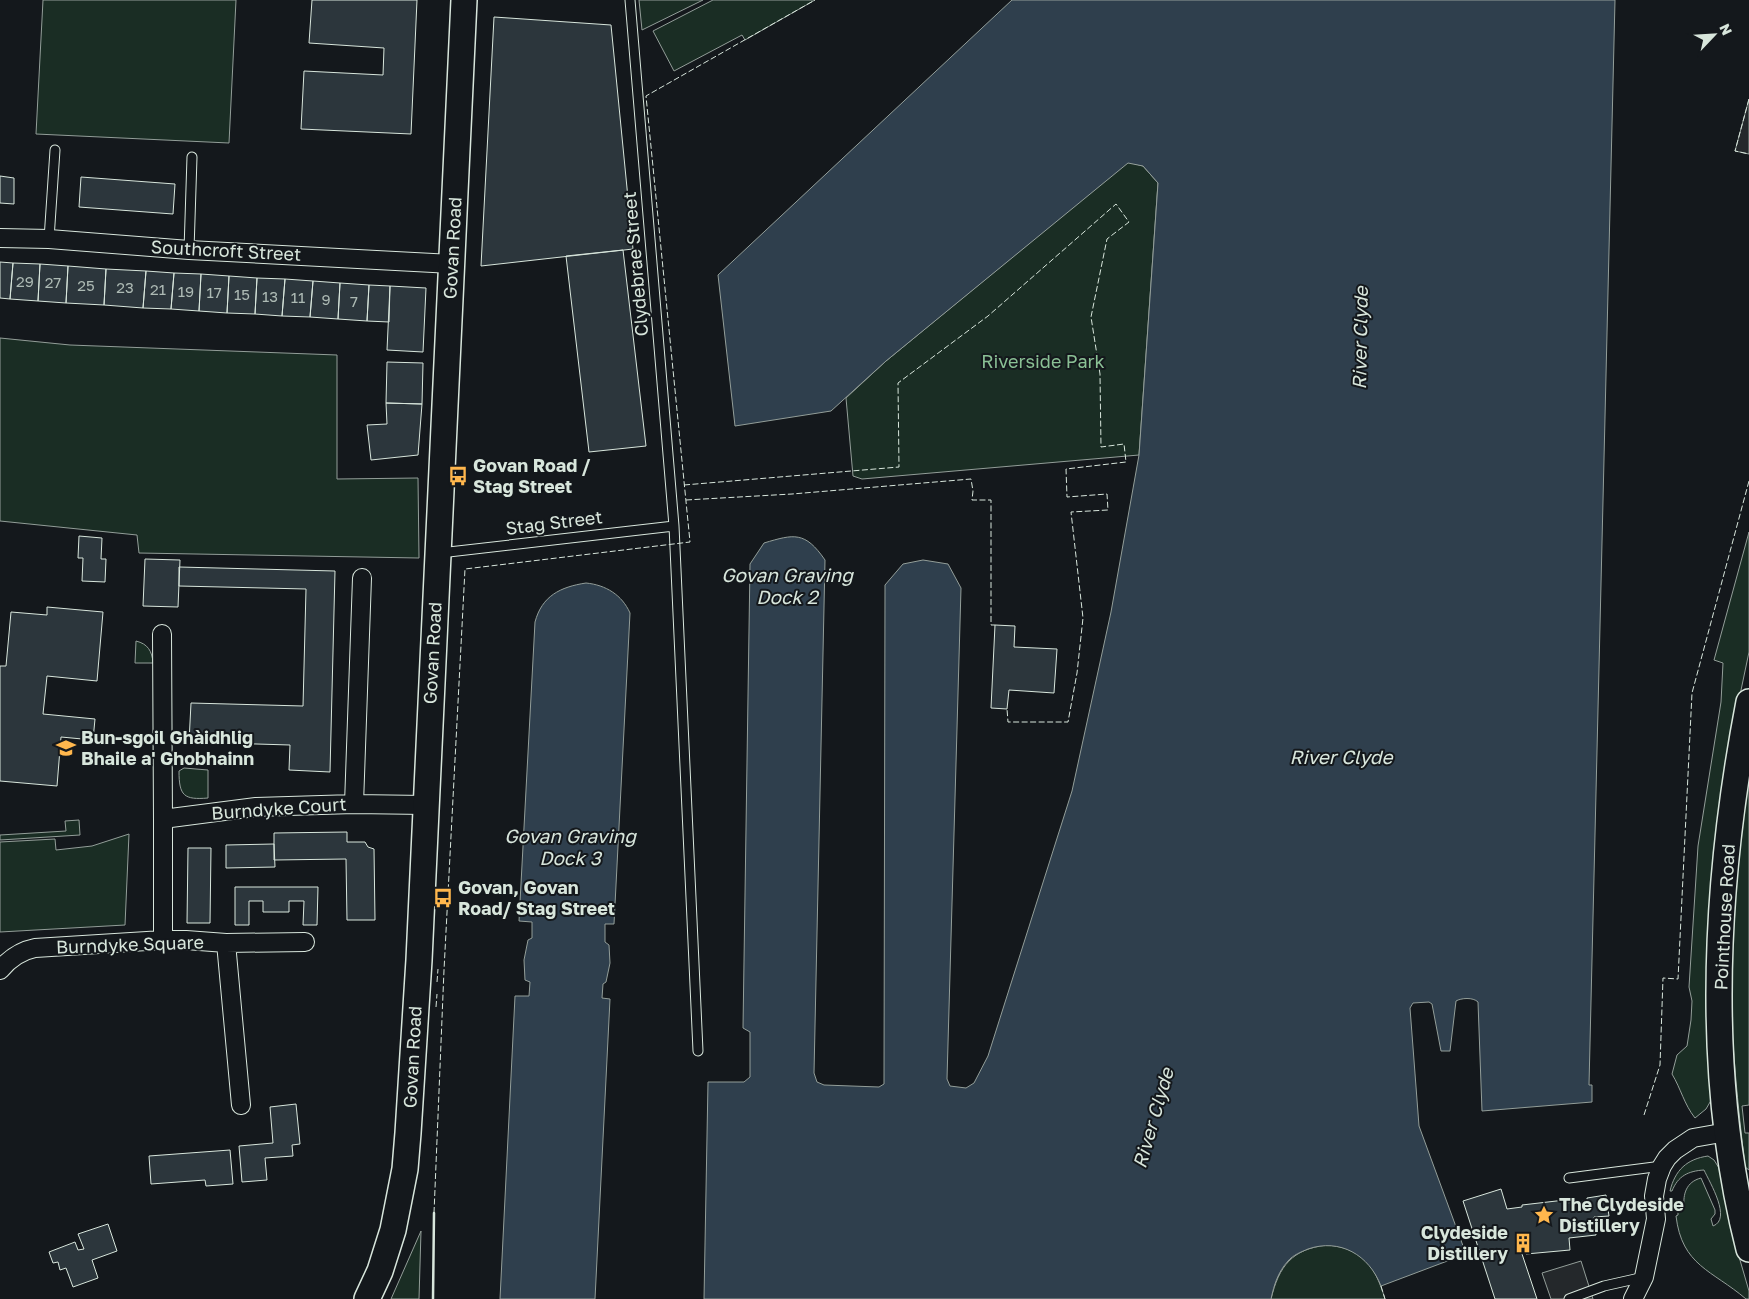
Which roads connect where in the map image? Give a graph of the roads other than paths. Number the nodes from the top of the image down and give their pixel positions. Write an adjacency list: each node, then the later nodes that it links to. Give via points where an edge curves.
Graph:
1 (464, 0): 8 (street, Govan Road)
2 (630, 0): 9 (lane, Clydebrae Street)
3 (55, 150): 6 (lane)
4 (192, 157): 7 (lane)
5 (0, 238): 6 (street, Southcroft Street)
6 (49, 239): 7 (street, Southcroft Street)
7 (189, 250): 8 (street, Southcroft Street)
8 (452, 264): 10 (street, Govan Road)
9 (674, 526): 10 (lane, Stag Street); 21 (lane, Clydebrae Street)
10 (438, 553): 15 (street, Govan Road)
11 (362, 578): 14 (street)
12 (162, 634): 16 (street)
13 (1749, 702): 23 (street, Pointhouse Road, via 1726,856 1722,912 1720,1015)
14 (354, 804): 15 (street, Burndyke Court); 16 (street, Burndyke Court, via 256,807)
15 (426, 805): 28 (street, Govan Road, via 405,1169 393,1230 380,1271)
16 (163, 819): 17 (street)
17 (163, 940): 19 (street, Burndyke Square); 20 (street, Burndyke Square, via 35,948 20,952)
18 (305, 942): 19 (street)
19 (226, 943): 22 (street, Burndyke Square)
20 (0, 970)
21 (698, 1052)
22 (241, 1105)
23 (1727, 1132): 24 (street, via 1693,1138 1675,1150); 26 (street, Pointhouse Road)
24 (1662, 1166): 25 (lane); 27 (street, via 1654,1196 1656,1219)
25 (1569, 1178)
26 (1749, 1249)
27 (1644, 1276): 29 (lane); 30 (street)
28 (366, 1299)
29 (1570, 1299)
30 (1633, 1299)

